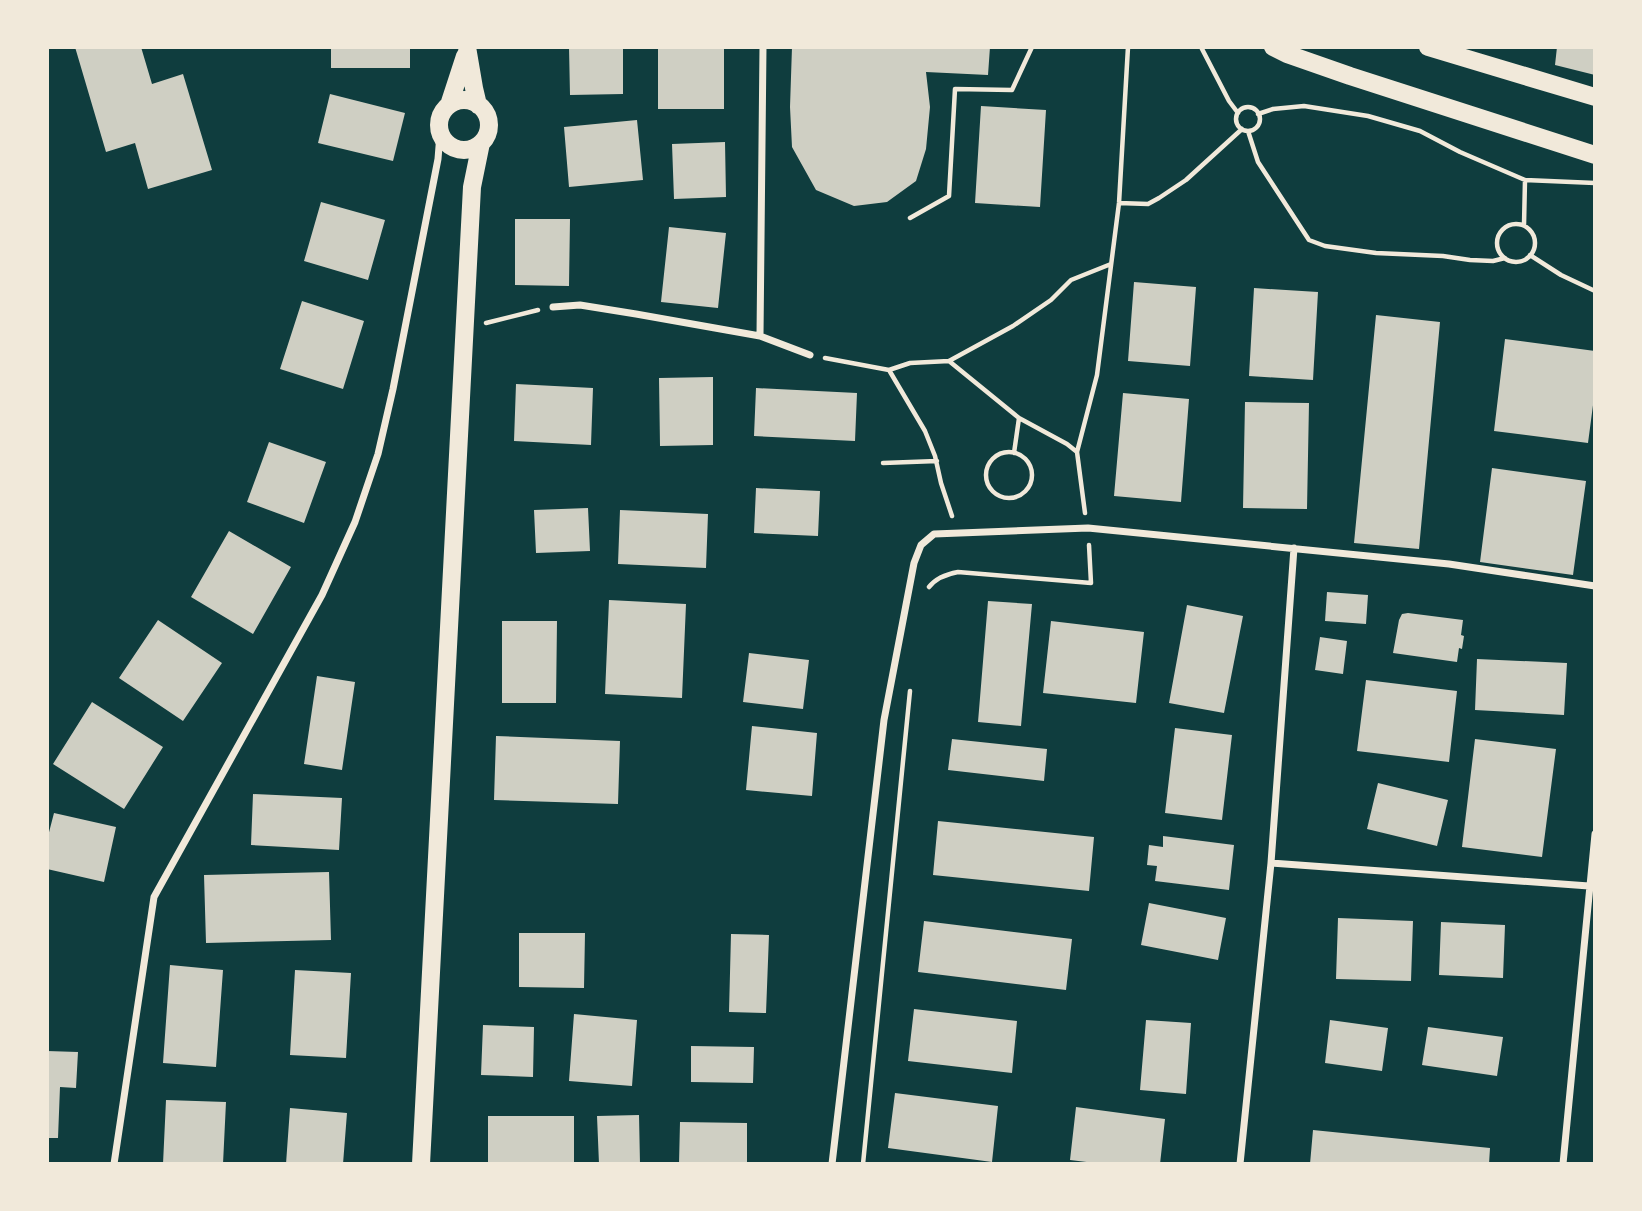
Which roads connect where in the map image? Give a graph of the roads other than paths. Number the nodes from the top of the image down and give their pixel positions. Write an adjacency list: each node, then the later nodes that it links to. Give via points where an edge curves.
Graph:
1 (763, 47): 14 (street)
2 (1273, 47): 11 (main road)
3 (1428, 47): 5 (main road)
4 (467, 48): 6 (main road); 7 (main road)
5 (1595, 97)
6 (449, 105): 7 (main road, via 464,100); 8 (main road, via 439,118)
7 (478, 105): 9 (main road, via 488,124)
8 (440, 134): 10 (main road); 21 (street, via 393,388 378,454 355,522 322,595 154,897)
9 (481, 144): 10 (main road); 12 (main road)
10 (458, 150): 12 (main road)
11 (1595, 155)
12 (472, 187): 22 (main road)
13 (553, 307): 14 (street, via 580,305)
14 (760, 336): 15 (street)
15 (810, 355)
16 (1294, 548): 17 (street, via 1449,564); 19 (street); 23 (street, via 1088,528 934,534 921,545 884,720)
17 (1595, 586)
18 (1595, 834): 20 (street)
19 (1271, 863): 20 (street); 24 (street)
20 (1588, 886): 25 (street)
21 (114, 1164)
22 (421, 1164)
23 (832, 1164)
24 (1240, 1164)
25 (1563, 1164)

